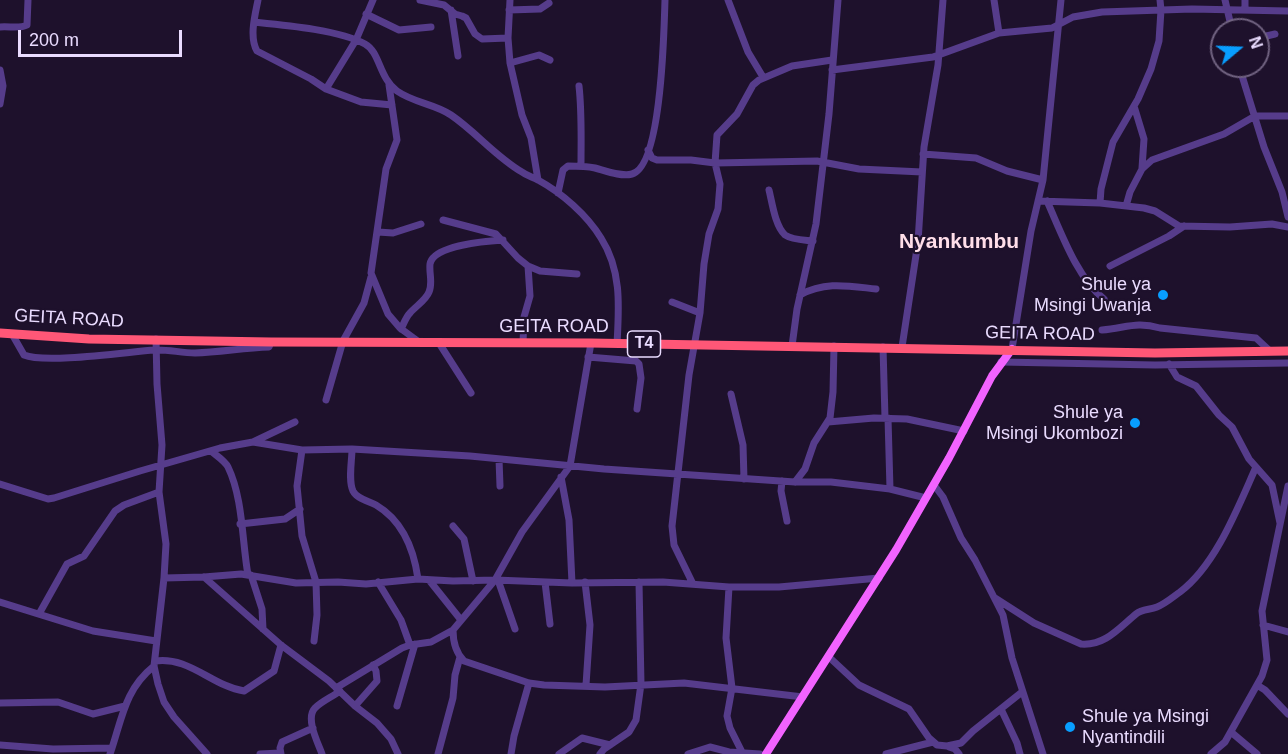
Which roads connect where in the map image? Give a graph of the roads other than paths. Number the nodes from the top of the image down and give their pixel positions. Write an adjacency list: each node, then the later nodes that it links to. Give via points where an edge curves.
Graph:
1 (28, 0): 26 (street, via 27,25)
2 (258, 0): 24 (street)
3 (373, 0): 22 (street)
4 (420, 0): 16 (street)
5 (510, 0): 17 (street)
6 (665, 0): 50 (street, via 660,94)
7 (728, 0): 40 (street, via 748,52)
8 (838, 0): 36 (street)
9 (944, 0): 33 (street)
10 (994, 0): 28 (street)
11 (1061, 0): 25 (street)
12 (1160, 0): 18 (street)
13 (1225, 0): 19 (street)
14 (1245, 0): 20 (street)
15 (549, 3): 17 (street, via 540,9)
16 (451, 10): 31 (street, via 466,18 482,39); 34 (street)
17 (509, 10): 31 (street)
18 (1161, 10): 19 (street); 25 (street, via 1102,12 1073,17); 47 (street, via 1159,41)
19 (1228, 10): 20 (street); 23 (street)
20 (1245, 10): 21 (street)
21 (1288, 11)
22 (366, 14): 27 (street, via 399,30); 32 (street)
23 (1230, 18)
24 (254, 22): 32 (street); 44 (street, via 257,51)
25 (1058, 25): 28 (street); 58 (street)
26 (0, 27)
27 (431, 27)
28 (999, 33): 33 (street)
29 (1275, 34): 30 (street)
30 (1270, 35)
31 (508, 38): 37 (street)
32 (356, 40): 42 (street, via 370,47); 44 (street)
33 (939, 55): 39 (street); 51 (street)
34 (458, 56)
35 (550, 60): 37 (street, via 539,55)
36 (832, 60): 39 (street); 40 (street, via 792,66)
37 (510, 63): 57 (street)
38 (0, 70): 45 (street)
39 (832, 70): 52 (street)
40 (764, 77): 53 (street, via 753,85 737,114 717,135)
41 (1243, 78): 48 (street)
42 (389, 85): 46 (street); 57 (street, via 407,97 452,115 521,172)
43 (579, 87): 54 (street)
44 (326, 89): 46 (street, via 361,102)
45 (0, 104)
46 (392, 105): 70 (street, via 397,140 386,169)
47 (1134, 106): 55 (street, via 1144,139); 63 (street, via 1113,142)
48 (1255, 116): 49 (street); 55 (street, via 1230,131 1155,159); 65 (street)
49 (1288, 116)
50 (648, 150): 53 (street, via 655,160); 54 (street, via 634,174)
51 (923, 154): 56 (street); 58 (street, via 976,158)
52 (822, 161): 53 (street); 56 (street, via 859,169); 72 (street)
53 (715, 163): 81 (street, via 719,201 704,264)
54 (581, 166): 60 (street, via 562,170)
55 (1142, 169): 64 (street)
56 (921, 172): 98 (street, via 918,242)
57 (538, 180): 60 (street)
58 (1043, 180): 61 (street)
59 (769, 189): 72 (street, via 784,234)
60 (558, 194): 93 (street, via 594,228 612,260 618,283)
61 (1038, 201): 62 (street); 99 (street)
62 (1047, 201): 63 (street); 79 (street, via 1086,278)
63 (1100, 203): 64 (street)
64 (1126, 206): 68 (street, via 1150,209 1174,225)
65 (1288, 217)
66 (443, 220): 71 (street, via 489,231)
67 (421, 224): 70 (street, via 393,233)
68 (1184, 226): 69 (street); 74 (street)
69 (1288, 227)
70 (378, 232): 76 (street)
71 (503, 240): 73 (street); 82 (street, via 461,245 432,259 431,289)
72 (813, 241): 78 (street)
73 (528, 266): 75 (street, via 540,271); 91 (street, via 530,296)
74 (1110, 266)
75 (577, 274)
76 (372, 277): 82 (street, via 388,314); 87 (street, via 364,303)
77 (876, 289): 78 (street, via 834,285)
78 (800, 295): 95 (street)
79 (1104, 299)
80 (672, 303): 81 (street)
81 (700, 313): 94 (street)
82 (401, 329): 89 (street)
83 (1102, 330): 101 (street, via 1148,324 1241,335 1256,338)
84 (0, 333): 85 (highway, GEITA ROAD / T4)
85 (12, 334): 86 (highway, GEITA ROAD / T4); 100 (street, via 29,357)
86 (156, 339): 88 (highway, GEITA ROAD / T4); 100 (street)
87 (343, 341): 88 (highway, GEITA ROAD / T4); 89 (highway, GEITA ROAD / T4); 109 (street)
88 (271, 342): 100 (street, via 269,347 198,353)
89 (421, 343): 90 (highway, GEITA ROAD / T4)
90 (439, 343): 91 (highway, GEITA ROAD / T4); 107 (street)
91 (523, 343): 92 (highway, GEITA ROAD / T4)
92 (591, 343): 93 (highway, GEITA ROAD / T4); 103 (street)
93 (617, 344): 94 (highway, GEITA ROAD / T4)
94 (694, 344): 95 (highway, GEITA ROAD / T4); 123 (street)
95 (792, 346): 96 (highway, GEITA ROAD / T4)
96 (834, 346): 97 (highway, GEITA ROAD / T4); 113 (street)
97 (883, 347): 98 (highway, GEITA ROAD / T4); 111 (street)
98 (902, 347): 99 (highway, GEITA ROAD / T4)
99 (1012, 349): 101 (highway, GEITA ROAD / T4); 104 (main road)
100 (155, 350): 120 (street)
101 (1270, 351): 102 (highway, GEITA ROAD / T4)
102 (1288, 351)
103 (588, 357): 110 (street, via 639,364); 121 (street)
104 (1001, 362): 106 (street); 114 (main road)
105 (1288, 363): 106 (street)
106 (1169, 364): 122 (street, via 1177,377 1196,386 1227,421)
107 (471, 393)
108 (731, 394): 125 (street, via 743,445)
109 (326, 400)
110 (637, 409)
111 (886, 418): 113 (street); 114 (street); 132 (street)
112 (295, 422): 115 (street)
113 (828, 422): 127 (street)
114 (964, 431): 129 (main road)
115 (253, 442): 117 (street); 118 (street)
116 (352, 449): 117 (street); 119 (street); 145 (street, via 354,492 378,506 402,530 414,555)
117 (302, 450): 136 (street, via 297,486)
118 (211, 451): 120 (street); 138 (street, via 228,468)
119 (499, 459): 121 (street); 130 (street)
120 (161, 466): 128 (street, via 48,499); 133 (street)
121 (570, 466): 123 (street); 124 (street)
122 (1256, 467): 139 (street, via 1272,485); 157 (street, via 1232,521 1199,575 1160,605 1137,613 1113,636 1081,644 1034,623)
123 (678, 474): 125 (street); 155 (street, via 672,535)
124 (561, 477): 147 (street, via 522,532); 154 (street, via 569,520)
125 (744, 479): 126 (street)
126 (782, 481): 127 (street); 137 (street)
127 (795, 482): 132 (street)
128 (0, 484)
129 (934, 485): 134 (main road); 157 (street)
130 (500, 486)
131 (1288, 486): 135 (street)
132 (890, 489): 134 (street)
133 (159, 492): 143 (street, via 165,533); 159 (street, via 115,511 84,556 67,564)
134 (926, 498): 144 (main road)
135 (1287, 499): 139 (street)
136 (300, 509): 138 (street, via 285,519); 149 (street, via 302,536)
137 (787, 521)
138 (240, 524): 141 (street)
139 (1280, 525): 162 (street, via 1262,610)
140 (453, 526): 148 (street, via 464,539)
141 (250, 575): 142 (street); 149 (street, via 285,582); 163 (street, via 262,609)
142 (204, 577): 143 (street); 163 (street)
143 (164, 578): 167 (street)
144 (879, 578): 156 (street); 172 (main road)
145 (418, 579): 146 (street); 150 (street)
146 (429, 580): 148 (street); 160 (street)
147 (497, 580): 148 (street); 151 (street); 160 (street); 165 (street)
148 (473, 581)
149 (316, 582): 150 (street); 168 (street)
150 (378, 582): 169 (street)
151 (545, 582): 154 (street); 161 (street)
152 (585, 582): 153 (street); 154 (street); 177 (street, via 590,625)
153 (639, 582): 155 (street); 176 (street)
154 (572, 583)
155 (693, 584): 156 (street)
156 (729, 587): 179 (street, via 726,638)
157 (995, 598): 181 (street)
158 (0, 602): 159 (street)
159 (39, 614): 167 (street, via 93,631)
160 (461, 620): 164 (street)
161 (550, 624)
162 (1263, 626): 166 (street); 178 (street, via 1267,660)
163 (262, 629): 170 (street)
164 (453, 630): 169 (street, via 431,642); 171 (street)
165 (515, 630)
166 (1288, 632)
167 (156, 641): 173 (street)
168 (314, 641)
169 (412, 644): 174 (street); 186 (street)
170 (281, 645): 173 (street, via 274,671 244,691 179,662); 180 (street)
171 (460, 657): 175 (street); 203 (street)
172 (829, 657): 182 (main road); 191 (street, via 859,685 909,709)
173 (155, 664): 184 (street, via 140,679); 200 (street, via 164,702)
174 (373, 664): 180 (street); 185 (street, via 377,681)
175 (530, 683): 177 (street); 204 (street)
176 (641, 684): 177 (street); 179 (street); 192 (street, via 634,725)
177 (586, 685)
178 (1257, 685): 188 (street); 190 (street)
179 (732, 688): 182 (street); 198 (street, via 727,716)
180 (338, 689): 185 (street); 189 (street, via 312,712)
181 (1022, 692): 187 (street); 213 (street)
182 (803, 697): 209 (main road)
183 (0, 702): 184 (street, via 58,702 93,714)
184 (124, 706): 196 (street)
185 (355, 706): 197 (street, via 377,723)
186 (397, 706)
187 (1001, 709): 194 (street, via 961,743); 212 (street)
188 (1288, 714)
189 (313, 728): 199 (street, via 286,739); 202 (street)
190 (1231, 732): 214 (street); 215 (street)
191 (933, 742): 194 (street); 210 (street)
192 (610, 745): 205 (street, via 582,738); 206 (street)
193 (0, 746): 195 (street)
194 (947, 746): 211 (street)
195 (22, 750): 196 (street)
196 (111, 751)
197 (396, 752)
198 (742, 752): 207 (street, via 710,747); 208 (street)
199 (280, 753): 201 (street)
200 (207, 754)
201 (260, 754)
202 (322, 754)
203 (438, 754)
204 (511, 754)
205 (559, 754)
206 (600, 754)
207 (688, 754)
208 (760, 754)
209 (766, 754)
210 (886, 754)
211 (958, 754)
212 (1020, 754)
213 (1043, 754)
214 (1211, 754)
215 (1257, 754)

